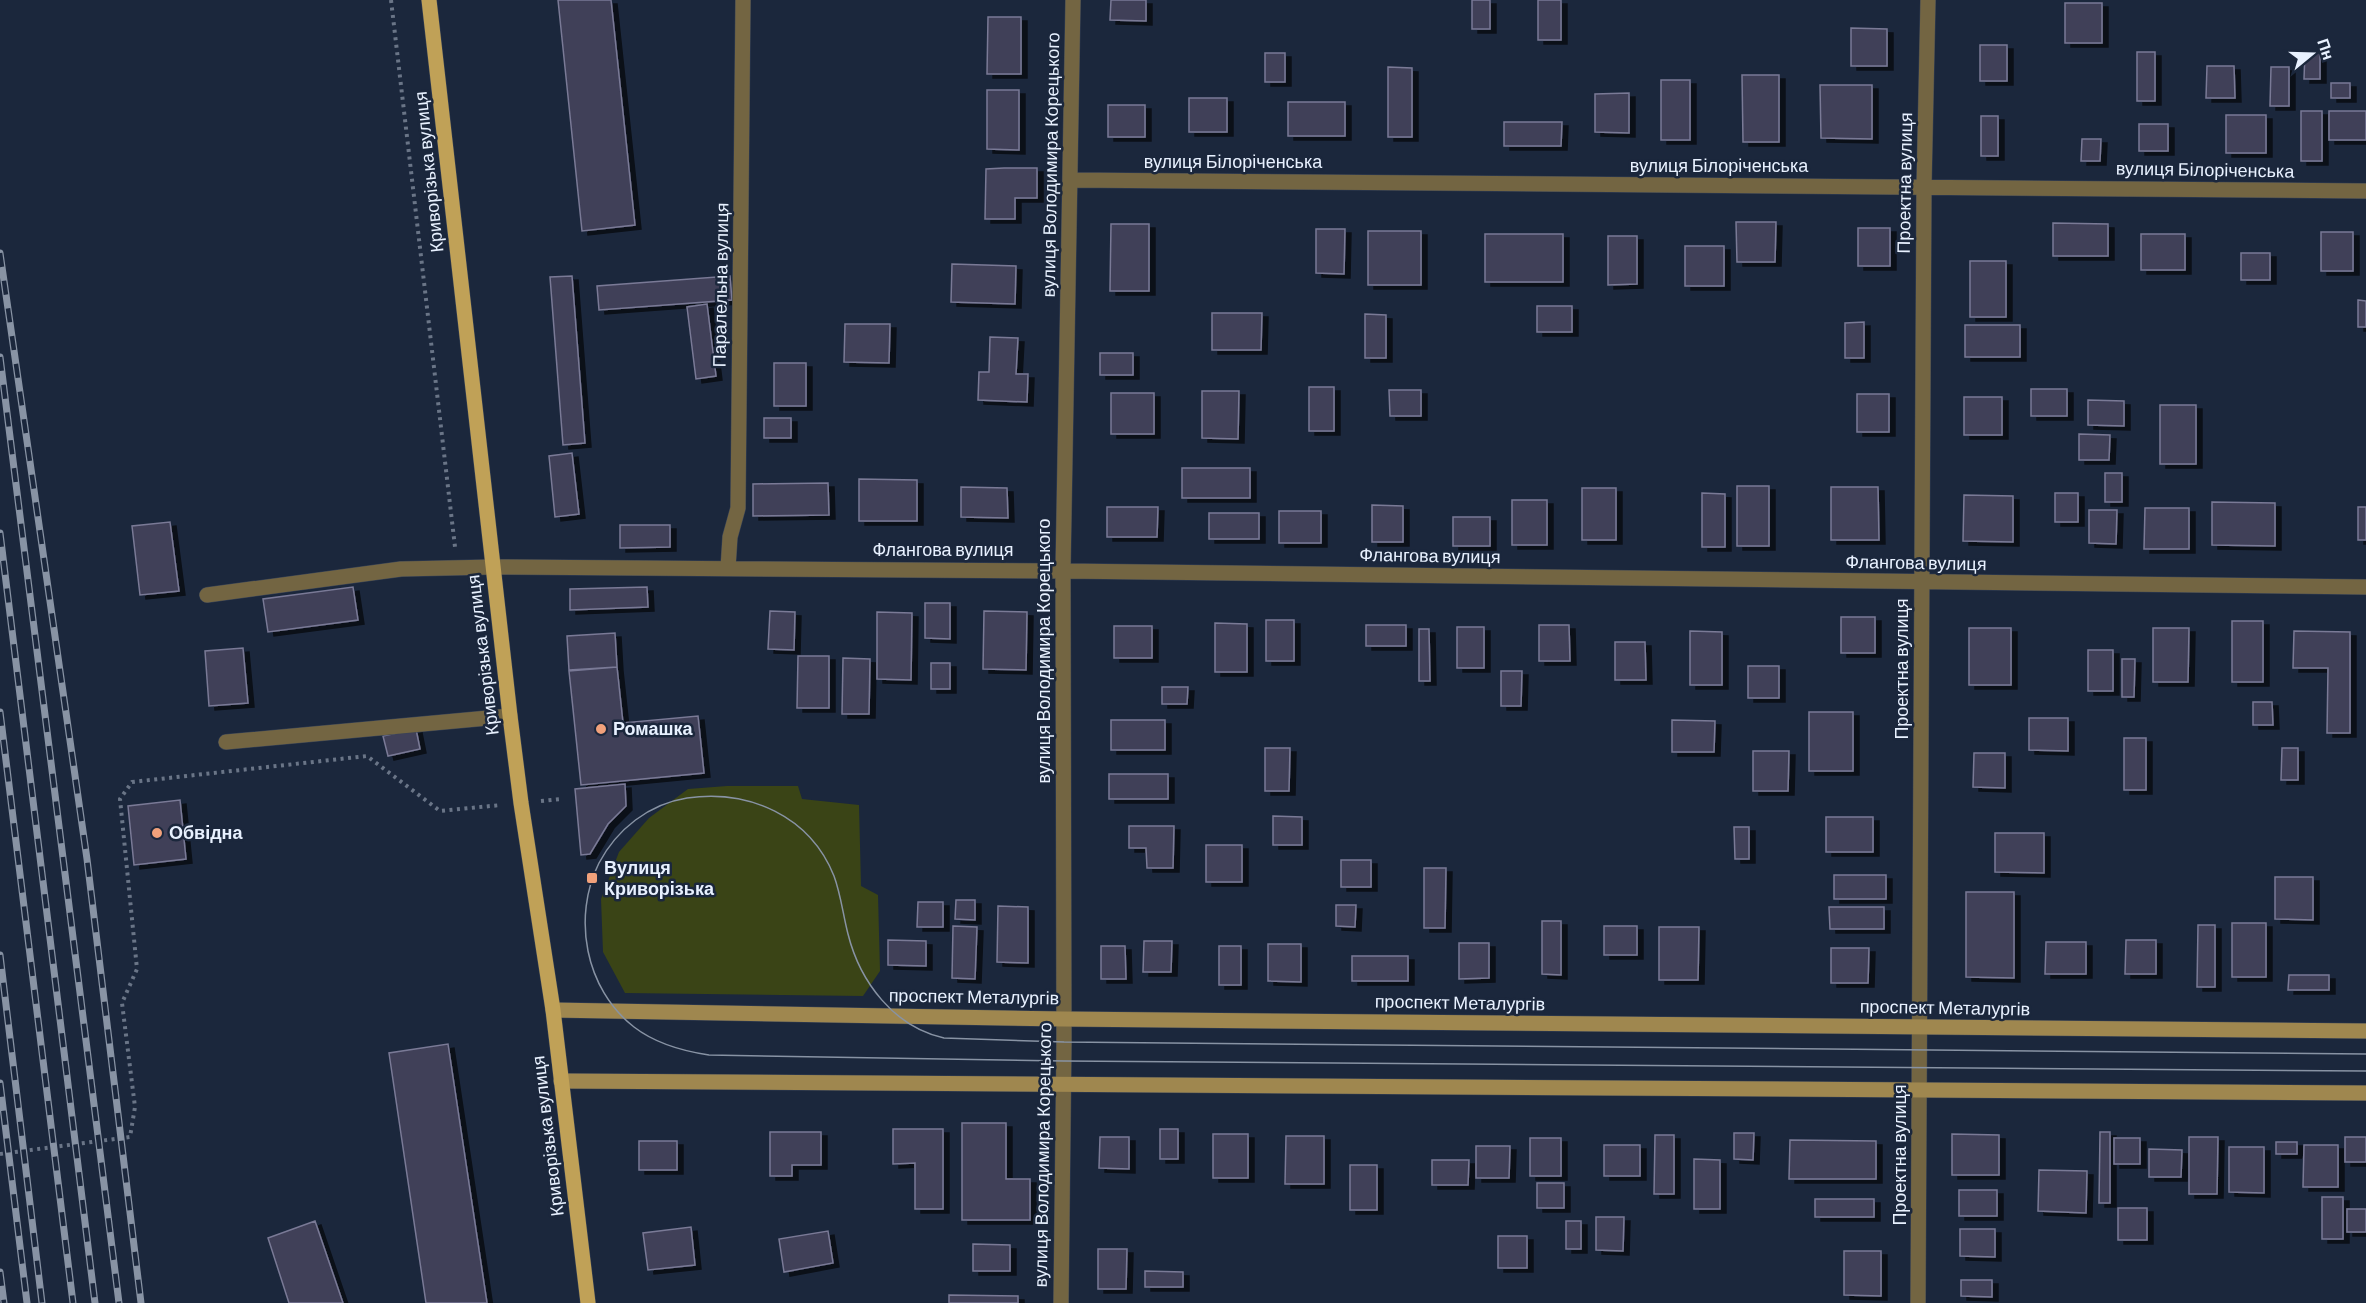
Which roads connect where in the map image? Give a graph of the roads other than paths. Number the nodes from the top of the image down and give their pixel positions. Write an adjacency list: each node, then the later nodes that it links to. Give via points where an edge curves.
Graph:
1 (429, 0): 8 (main road, Криворізька вулиця)
2 (743, 0): 9 (street, Паралельна вулиця, via 738,508 730,537)
3 (1073, 0): 5 (street, вулиця Володимира Корецького)
4 (1928, 0): 6 (street, Проектна вулиця)
5 (1071, 180): 6 (street, вулиця Білоріченська); 10 (street, вулиця Володимира Корецького)
6 (1924, 187): 7 (street, вулиця Білоріченська); 11 (street, Проектна вулиця)
7 (2366, 191)
8 (493, 567): 9 (street, Флангова вулиця); 13 (street, Флангова вулиця, via 401,569); 14 (main road, Криворізька вулиця)
9 (728, 568): 10 (street, Флангова вулиця)
10 (1063, 571): 11 (street, Флангова вулиця); 17 (street, вулиця Володимира Корецького)
11 (1922, 583): 12 (street, Флангова вулиця); 18 (street, Проектна вулиця)
12 (2366, 587)
13 (207, 595)
14 (510, 716): 15 (street); 16 (main road, Криворізька вулиця)
15 (225, 742)
16 (553, 1010): 17 (main road, проспект Металургів); 20 (main road, Криворізька вулиця)
17 (1064, 1018): 18 (main road, проспект Металургів); 21 (street, вулиця Володимира Корецького)
18 (1920, 1027): 19 (main road, проспект Металургів); 22 (street, Проектна вулиця)
19 (2366, 1031)
20 (561, 1081): 21 (main road); 24 (main road, Криворізька вулиця)
21 (1064, 1084): 22 (main road); 25 (street, вулиця Володимира Корецького)
22 (1920, 1089): 23 (main road); 26 (street, Проектна вулиця)
23 (2366, 1094)
24 (588, 1303)
25 (1061, 1303)
26 (1918, 1303)

